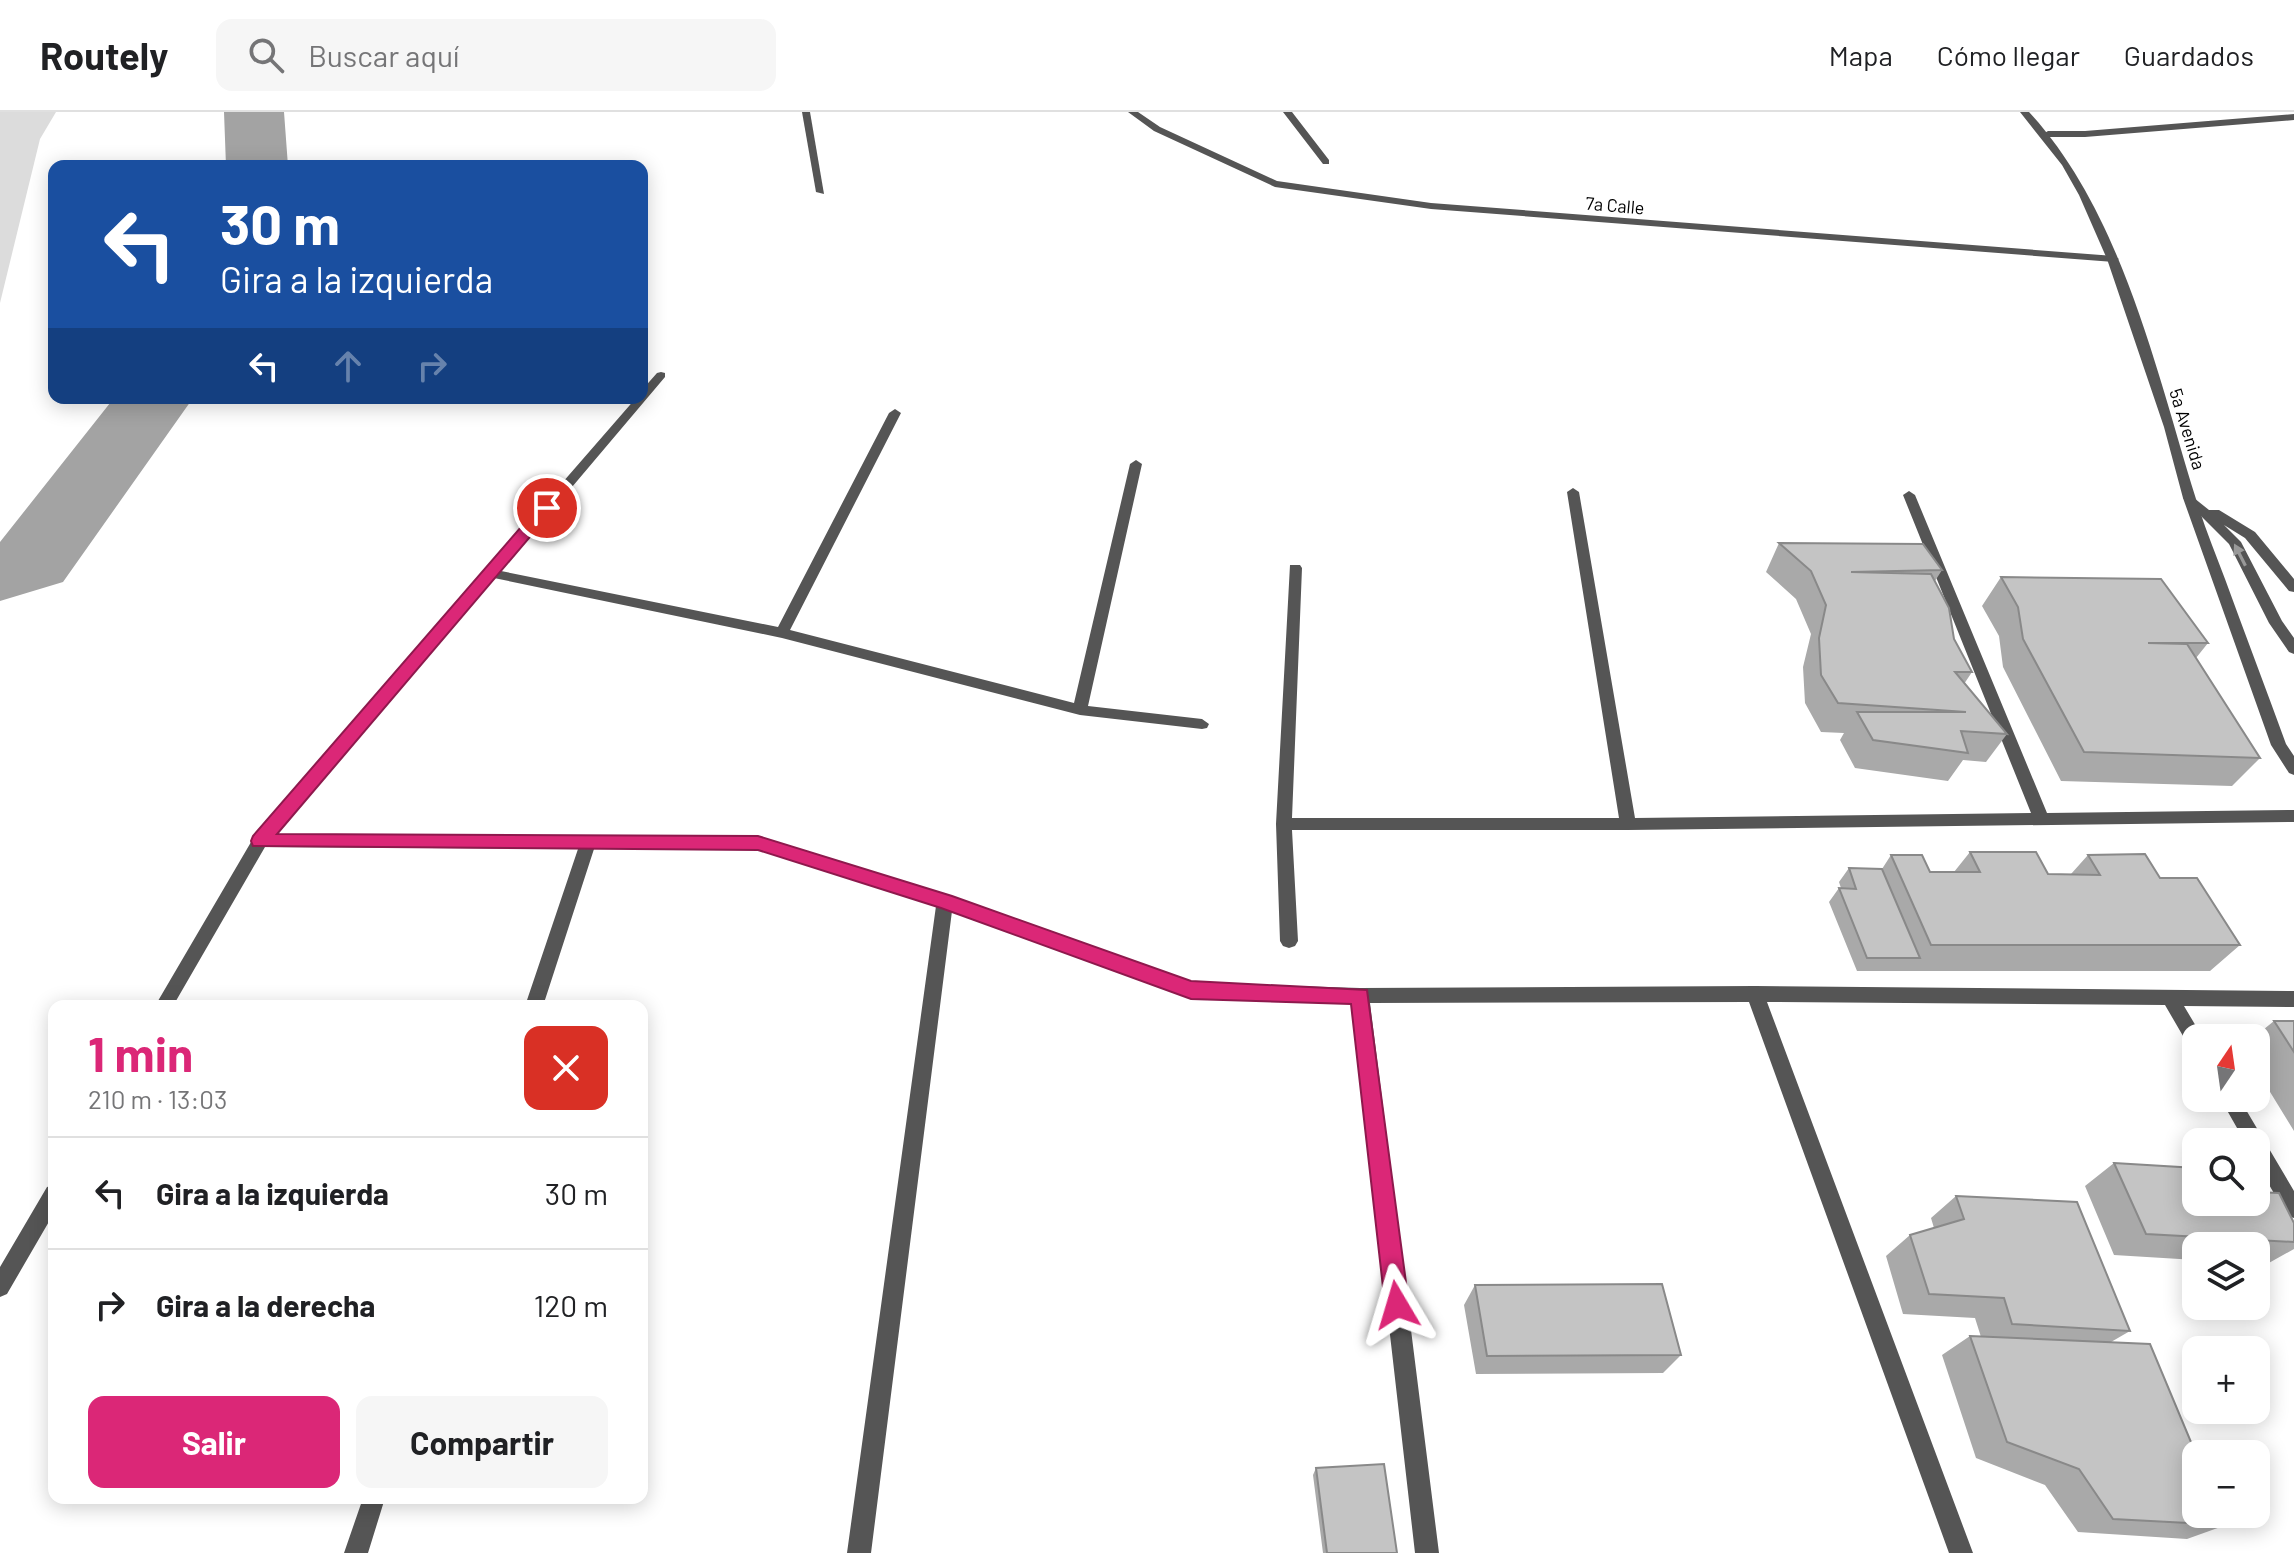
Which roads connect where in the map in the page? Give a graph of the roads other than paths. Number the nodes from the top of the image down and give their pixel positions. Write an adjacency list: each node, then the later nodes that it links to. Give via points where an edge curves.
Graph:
1 (806, 112): 8 (street)
2 (1132, 112): 9 (street, 7a Calle, via 1275,184 1431,206)
3 (1287, 112): 7 (street)
4 (2024, 112): 6 (street, 5a Avenida)
5 (2294, 117): 6 (street)
6 (2048, 134): 9 (street, 5a Avenida)
7 (1326, 162)
8 (821, 192)
9 (2114, 259): 17 (street, 5a Avenida, via 2181,459)
10 (661, 375): 11 (street)
11 (648, 391)
12 (637, 404): 19 (street)
13 (895, 413): 21 (street)
14 (1136, 464): 23 (street)
15 (1573, 492): 29 (street)
16 (1909, 495): 27 (street)
17 (2189, 498): 20 (street, via 2250,535); 22 (street, one-way to 17, via 2234,542); 25 (street, 5a Avenida, via 2279,745)
18 (1295, 568): 28 (street)
19 (490, 573): 21 (street); 30 (street)
20 (2294, 588)
21 (782, 633): 23 (street)
22 (2294, 649)
23 (1080, 710): 24 (street)
24 (1202, 724)
25 (2294, 769)
26 (2294, 816): 27 (street)
27 (2041, 818): 29 (street)
28 (1284, 824): 29 (street); 33 (street)
29 (1628, 824)
30 (260, 841): 31 (street); 38 (street)
31 (588, 842): 32 (street, via 758,843); 39 (street)
32 (945, 902): 35 (street, via 1191,990); 47 (street)
33 (1289, 941)
34 (1755, 994): 35 (street); 36 (street); 49 (street)
35 (1360, 996): 48 (street)
36 (2169, 997): 37 (street); 40 (street)
37 (2294, 999)
38 (167, 1000)
39 (536, 1000)
40 (2185, 1024)
41 (2270, 1168): 43 (street)
42 (48, 1204): 44 (street)
43 (2294, 1209)
44 (0, 1287)
45 (372, 1504): 46 (street)
46 (356, 1553)
47 (859, 1553)
48 (1427, 1553)
49 (1961, 1553)

